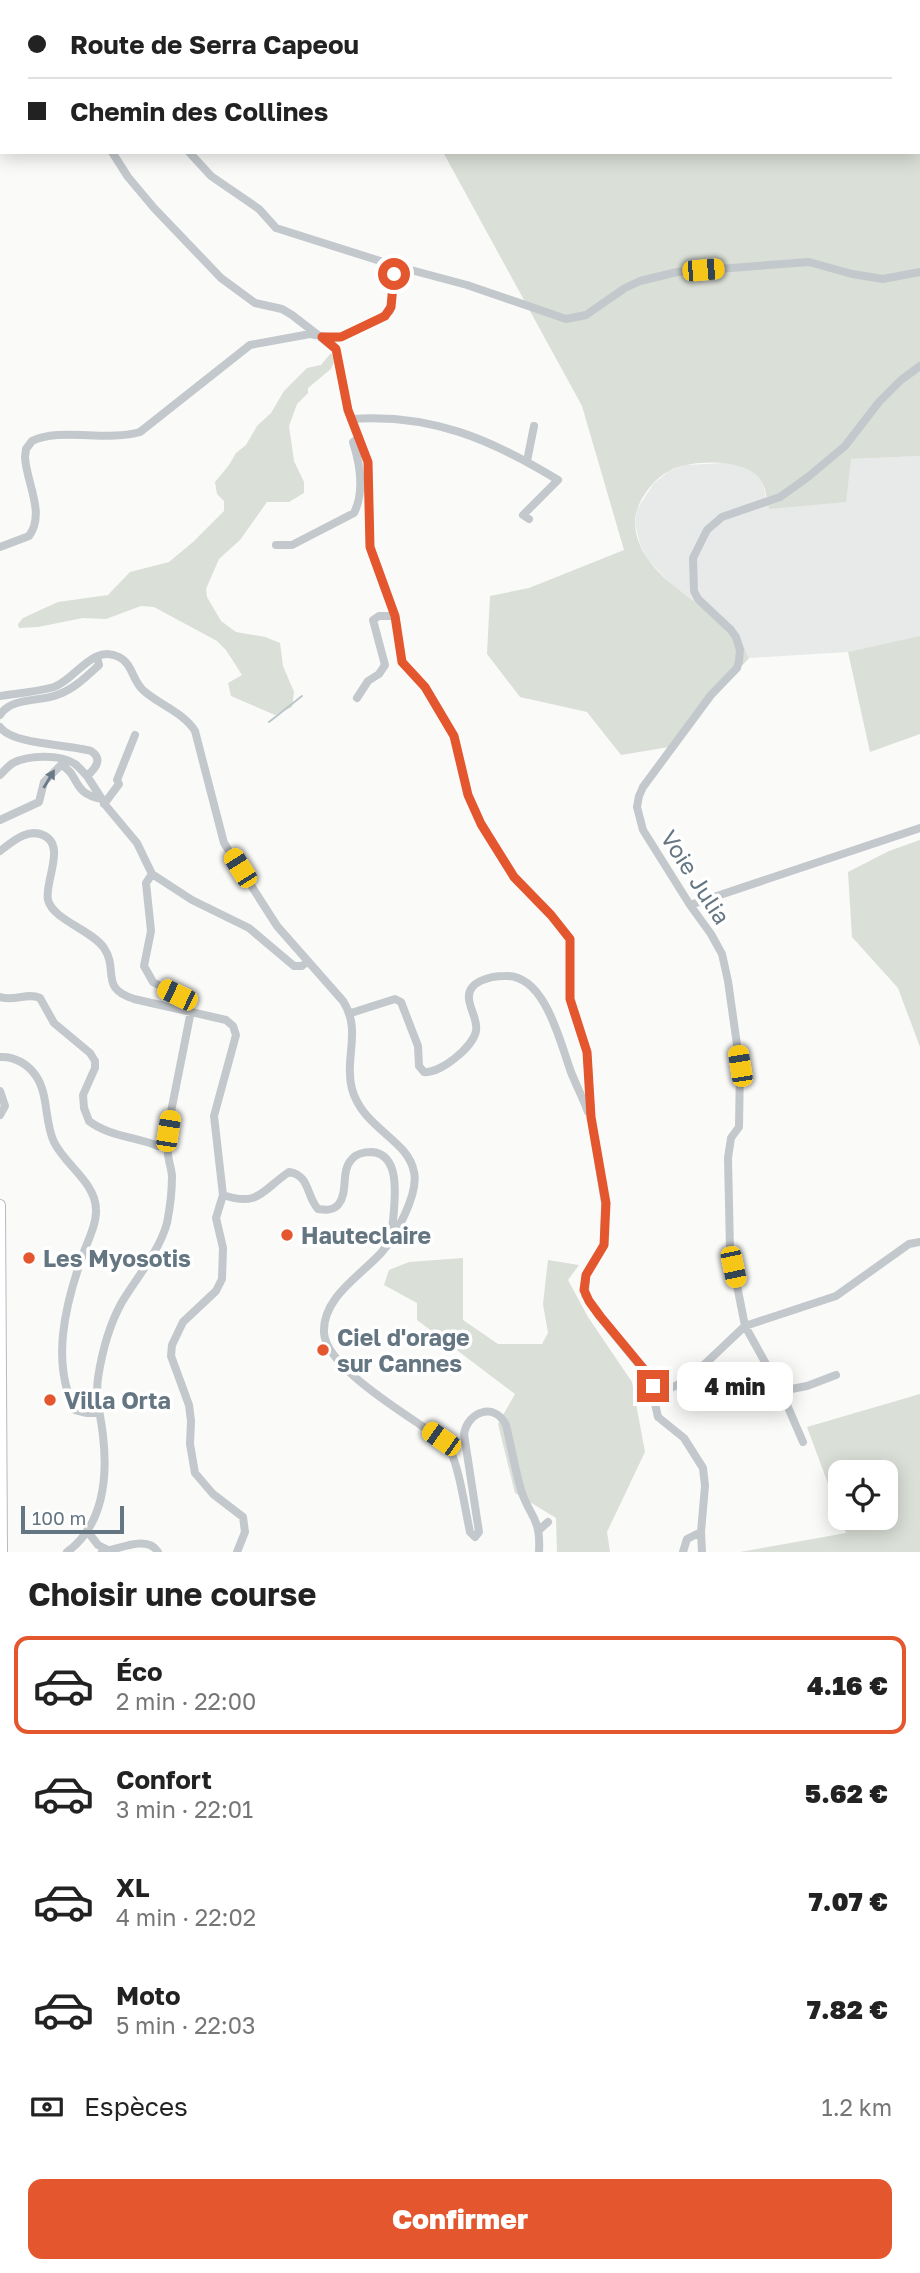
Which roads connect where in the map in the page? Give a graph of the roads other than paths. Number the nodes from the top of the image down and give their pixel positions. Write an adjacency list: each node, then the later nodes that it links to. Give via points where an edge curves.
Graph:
1 (113, 154): 5 (street, via 154,208 221,278 249,300 282,309)
2 (191, 154): 3 (street, via 276,228)
3 (396, 266): 4 (street, via 566,318 586,315 640,281 677,272 809,262 883,279); 5 (street, via 391,307 385,316 341,337)
4 (920, 272)
5 (322, 337): 7 (street, via 336,349); 13 (street, via 303,335 250,345 140,432 32,440 25,457 35,524 29,536)
6 (920, 366): 28 (street, Voie Julia, via 879,402 845,446 808,477 780,497 722,517 707,530 695,551 694,591 736,637 739,661 643,787 638,807 643,831)
7 (351, 419): 9 (street); 10 (street, via 412,419 448,428)
8 (534, 426): 10 (street)
9 (359, 438): 12 (street, via 353,442 361,466 354,513 292,545); 14 (street, via 370,469 372,554)
10 (527, 461): 11 (street, via 558,480 523,515)
11 (529, 520)
12 (276, 545)
13 (0, 547)
14 (395, 616): 17 (street, via 373,620 385,665); 36 (street, via 402,662 425,687 454,736 474,813 514,877 570,939 570,999 587,1052)
15 (97, 657): 16 (street, via 56,686); 18 (street, via 99,665 75,686 48,698 11,705); 29 (street, via 109,654 124,660 141,688 192,727 224,843 277,926)
16 (0, 696)
17 (357, 698)
18 (0, 715)
19 (0, 727): 22 (street, via 17,738 91,751 97,762)
20 (135, 735): 23 (street, via 119,785)
21 (0, 775): 22 (street, via 13,764 47,757 67,760)
22 (87, 776): 23 (street)
23 (103, 802): 24 (street, one-way to 23, via 39,802 44,782 61,765 81,791); 27 (street, via 137,843)
24 (0, 820)
25 (920, 828): 28 (street)
26 (0, 851): 31 (street, via 23,835 49,838 54,853 47,898 52,908 105,949 115,989 134,999)
27 (152, 874): 29 (street, via 249,928 294,966); 31 (street, via 146,883 151,931 144,966 153,982 177,995)
28 (690, 905): 44 (street, Voie Julia, via 722,954 740,1066 738,1127 728,1158 730,1250)
29 (307, 962): 32 (street)
30 (0, 998): 37 (street, via 40,998 60,1029 90,1053 95,1068 82,1102 89,1121)
31 (191, 1011): 37 (street); 38 (street, via 226,1020 236,1035 214,1116)
32 (351, 1013): 36 (street, via 395,999 401,1002 418,1046 419,1066 429,1073 457,1057 476,1035 468,998 475,984 514,975 532,986 554,1022); 40 (street, via 352,1087 359,1107 410,1158 414,1171 413,1194)
33 (0, 1057): 50 (street, via 13,1058 36,1075 54,1142 95,1200 95,1220 69,1293 63,1346 68,1396 75,1410)
34 (0, 1091): 35 (street, via 5,1106)
35 (0, 1115)
36 (591, 1117): 46 (street, via 606,1221 604,1245 586,1275 585,1295)
37 (163, 1147): 50 (street, via 172,1182 166,1225 104,1344 97,1380)
38 (223, 1195): 40 (street, via 252,1200 289,1172 304,1179 318,1209 331,1210 343,1197 350,1160 358,1154 378,1153 387,1159 395,1181); 60 (street, via 216,1218 223,1248 222,1279 216,1291 183,1322 171,1356 189,1405 195,1473 243,1517 245,1532)
39 (0, 1205): 42 (main road)
40 (392, 1236): 53 (street, via 335,1300 324,1335 329,1349 343,1368 448,1446 475,1537 479,1532 466,1424 471,1417 487,1412 502,1417 522,1492)
41 (920, 1242): 44 (street, via 909,1244 836,1296)
42 (0, 1244): 43 (main road)
43 (0, 1278): 57 (main road)
44 (745, 1326): 47 (street, via 689,1379); 48 (street, Voie Julia)
45 (836, 1375): 48 (street)
46 (653, 1386): 47 (street); 49 (street)
47 (667, 1390): 49 (street, via 663,1398)
48 (781, 1391): 51 (street, Voie Julia)
49 (654, 1400): 55 (street, via 658,1417 684,1438 702,1468)
50 (99, 1413): 54 (street, via 104,1485)
51 (803, 1442)
52 (548, 1522): 53 (street)
53 (539, 1530): 61 (street)
54 (88, 1532): 56 (street); 58 (street)
55 (701, 1532): 62 (street, via 687,1539); 63 (street)
56 (106, 1551): 59 (street, via 144,1543)
57 (2, 1552)
58 (68, 1552)
59 (158, 1552)
60 (237, 1552)
61 (539, 1552)
62 (683, 1552)
63 (702, 1552)

